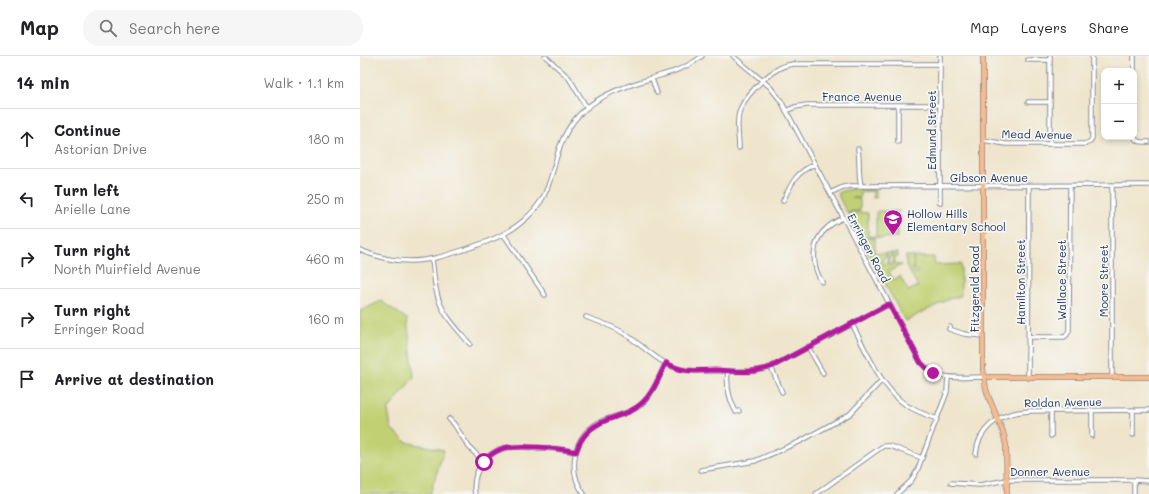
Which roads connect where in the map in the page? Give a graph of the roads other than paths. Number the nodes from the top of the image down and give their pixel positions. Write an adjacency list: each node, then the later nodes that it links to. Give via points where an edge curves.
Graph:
1 (545, 56): 19 (street, via 569,78)
2 (702, 56): 12 (street, via 688,66)
3 (733, 56): 13 (street, Erringer Road)
4 (940, 56): 10 (street, Edmund Street)
5 (983, 56): 21 (main road, Fitzgerald Road)
6 (1092, 56): 25 (street, Mead Avenue, via 1092,138 1084,144)
7 (1134, 56): 11 (street)
8 (1050, 58): 9 (street); 16 (street)
9 (1028, 60)
10 (940, 64): 13 (street, via 793,64 777,69); 18 (street, Edmund Street)
11 (1134, 68)
12 (652, 78): 14 (street); 19 (street, via 607,94)
13 (762, 81): 20 (street, Erringer Road, via 776,94); 26 (street, via 740,108)
14 (657, 93)
15 (1028, 102): 16 (street)
16 (1050, 102): 25 (street)
17 (898, 105): 18 (street, France Avenue); 20 (street, France Avenue, via 807,105); 23 (street)
18 (940, 105): 30 (street, Edmund Street)
19 (587, 108): 40 (street, via 574,121 564,138 551,180 540,202 524,220)
20 (786, 111): 28 (street, Erringer Road)
21 (984, 140): 25 (street, Mead Avenue, via 1006,144); 31 (main road, Fitzgerald Road)
22 (1137, 140): 24 (street)
23 (898, 142)
24 (1149, 142)
25 (1050, 144)
26 (740, 148)
27 (858, 149): 29 (street)
28 (815, 164): 36 (street, Erringer Road); 37 (street, via 796,177)
29 (861, 186): 30 (street, Gibson Avenue); 36 (street, Gibson Avenue, via 844,187)
30 (940, 186): 31 (street, Gibson Avenue); 38 (street, Edmund Street)
31 (984, 186): 32 (street, Gibson Avenue); 49 (main road, Fitzgerald Road)
32 (1029, 186): 33 (street, Gibson Avenue); 50 (street, Hamilton Street)
33 (1070, 186): 34 (street, Gibson Avenue); 50 (street, Wallace Street, via 1070,331 1066,336)
34 (1112, 186): 35 (street, Gibson Avenue); 59 (street, Moore Street)
35 (1149, 186)
36 (830, 193): 39 (street, Erringer Road)
37 (783, 201)
38 (940, 203)
39 (843, 218): 43 (street, via 826,228 816,245 814,264); 45 (street, Erringer Road)
40 (504, 235): 42 (street); 44 (street)
41 (360, 250): 42 (street, via 374,256 397,260)
42 (432, 259): 51 (street, via 440,304)
43 (822, 282)
44 (545, 295)
45 (889, 304): 47 (street); 57 (street, Erringer Road, via 921,363 933,373)
46 (586, 317): 53 (street, via 624,333)
47 (852, 324): 52 (street); 62 (street)
48 (950, 327): 49 (street, via 949,329 964,334)
49 (984, 336): 58 (main road, Fitzgerald Road)
50 (1029, 337): 61 (street, Hamilton Street)
51 (470, 344)
52 (808, 347): 54 (street); 56 (street)
53 (666, 363): 55 (street, via 684,370); 75 (street, via 643,402 633,410 592,427 580,441)
54 (771, 367): 55 (street, via 754,372); 63 (street)
55 (728, 371): 67 (street, via 729,396 736,412)
56 (822, 373)
57 (948, 377): 58 (street, Erringer Road); 70 (street, via 946,392)
58 (984, 377): 61 (main road, Erringer Road); 71 (main road, Fitzgerald Road, via 989,398)
59 (1112, 377): 60 (main road, Erringer Road); 61 (main road, Erringer Road)
60 (1149, 377)
61 (1028, 378)
62 (882, 380): 70 (street, via 904,404); 79 (street, via 850,414 799,442 755,461)
63 (782, 392)
64 (1092, 410): 65 (street, Roldan Avenue); 68 (street, Roldan Avenue); 74 (street)
65 (1133, 410): 66 (street, Roldan Avenue); 72 (street)
66 (1149, 410)
67 (739, 411)
68 (1051, 411): 71 (street, Roldan Avenue, via 1019,412); 73 (street)
69 (449, 419): 78 (street, via 469,447)
70 (936, 419): 77 (street)
71 (999, 420): 76 (street, Roldan Avenue, via 982,434 976,446); 80 (main road, Fitzgerald Road, via 1006,445)
72 (1133, 435)
73 (1051, 436)
74 (1092, 436)
75 (576, 452): 78 (street, via 509,447 496,452); 85 (street, via 575,472 578,485)
76 (976, 454)
77 (922, 458): 86 (street, via 890,446 883,446); 87 (street, via 911,481)
78 (484, 462): 84 (street, via 476,475)
79 (701, 470)
80 (1007, 480): 81 (street, Donner Avenue); 83 (street, Donner Avenue, via 980,485); 88 (main road, Fitzgerald Road)
81 (1134, 480): 82 (street, Donner Avenue); 89 (street)
82 (1149, 481)
83 (951, 483)
84 (475, 494)
85 (584, 494)
86 (816, 494)
87 (897, 494)
88 (1007, 494)
89 (1134, 494)

